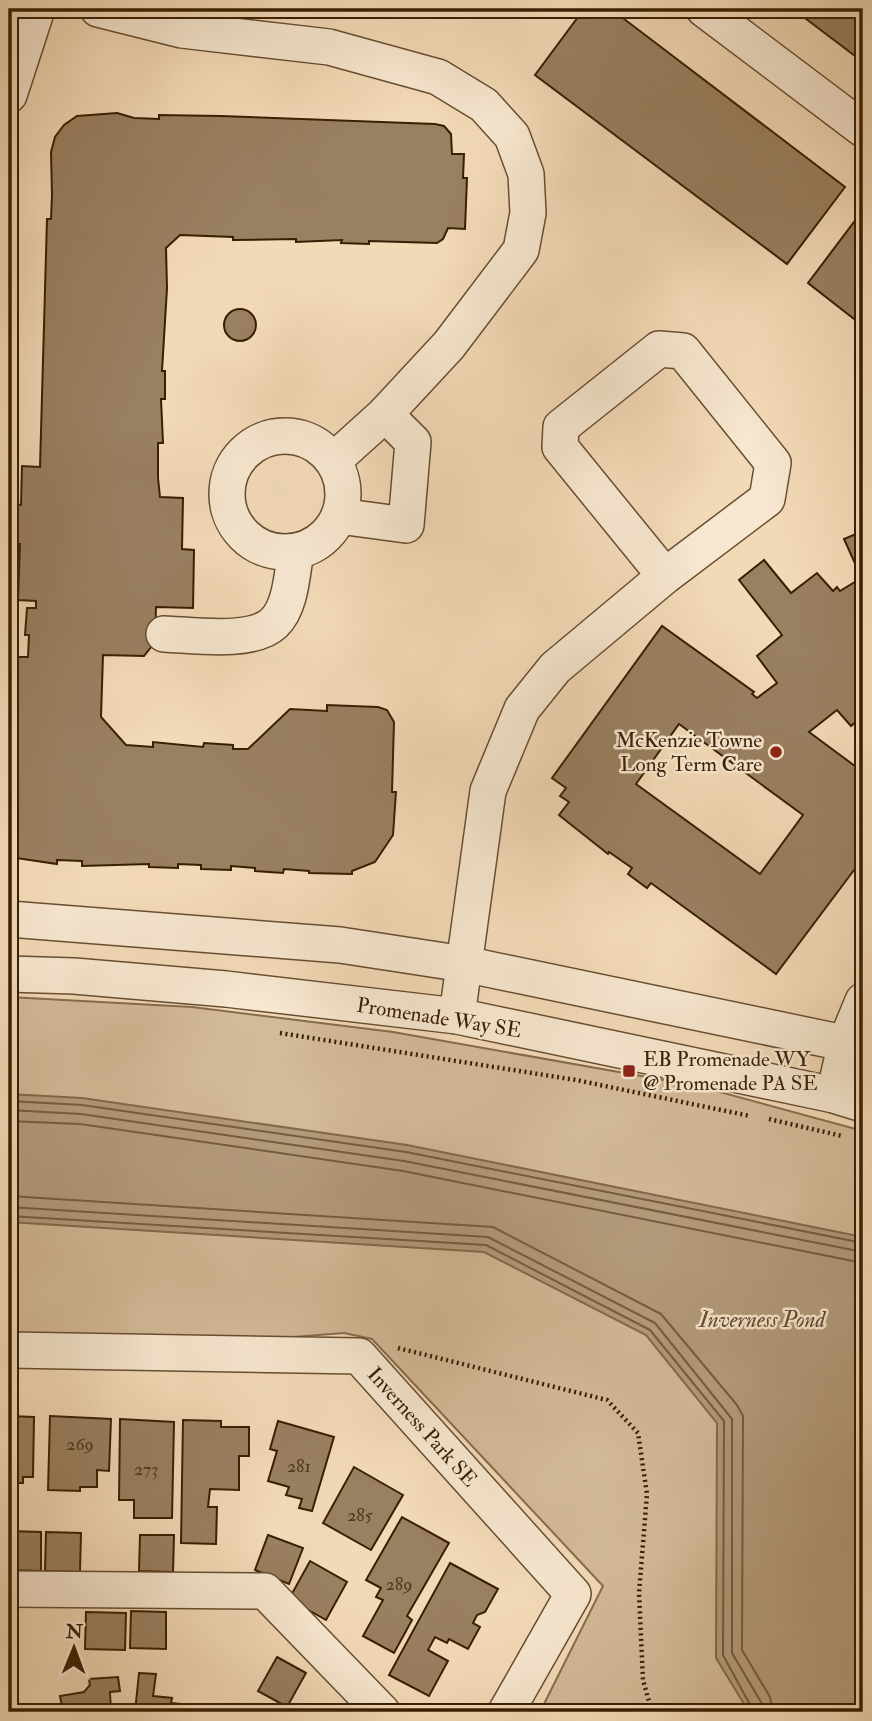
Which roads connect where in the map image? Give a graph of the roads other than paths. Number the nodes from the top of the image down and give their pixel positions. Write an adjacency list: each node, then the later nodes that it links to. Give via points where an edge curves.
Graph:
1 (37, 9): 4 (street)
2 (704, 9): 5 (street)
3 (121, 11): 6 (street, via 182,30 328,47 438,77 484,105 512,136 526,174 528,213 521,250 449,345)
4 (9, 95)
5 (863, 129)
6 (385, 414): 7 (street); 8 (street, via 413,442 405,525)
7 (333, 461): 8 (street, via 342,478 344,498); 9 (street, via 320,447 284,436 248,449 232,472 227,500 243,534 276,552)
8 (339, 516): 9 (street, via 329,533)
9 (296, 551): 11 (street, via 289,593 274,623 249,636)
10 (665, 576): 10 (street, via 767,499 773,463 683,351 659,349 561,427 560,447); 13 (street, via 555,668 522,709 488,791)
11 (164, 635)
12 (9, 919): 13 (street, via 340,945)
13 (464, 964): 16 (street); 17 (street)
14 (9, 974): 16 (street, Promenade Way SE, via 226,989)
15 (863, 1000): 17 (street)
16 (457, 1016): 18 (street, Promenade Way SE)
17 (855, 1044): 18 (street)
18 (849, 1100)
19 (9, 1350): 22 (street, Inverness Park SE, via 359,1356 573,1594)
20 (9, 1589): 21 (street, via 265,1591)
21 (382, 1712)
22 (506, 1712)

